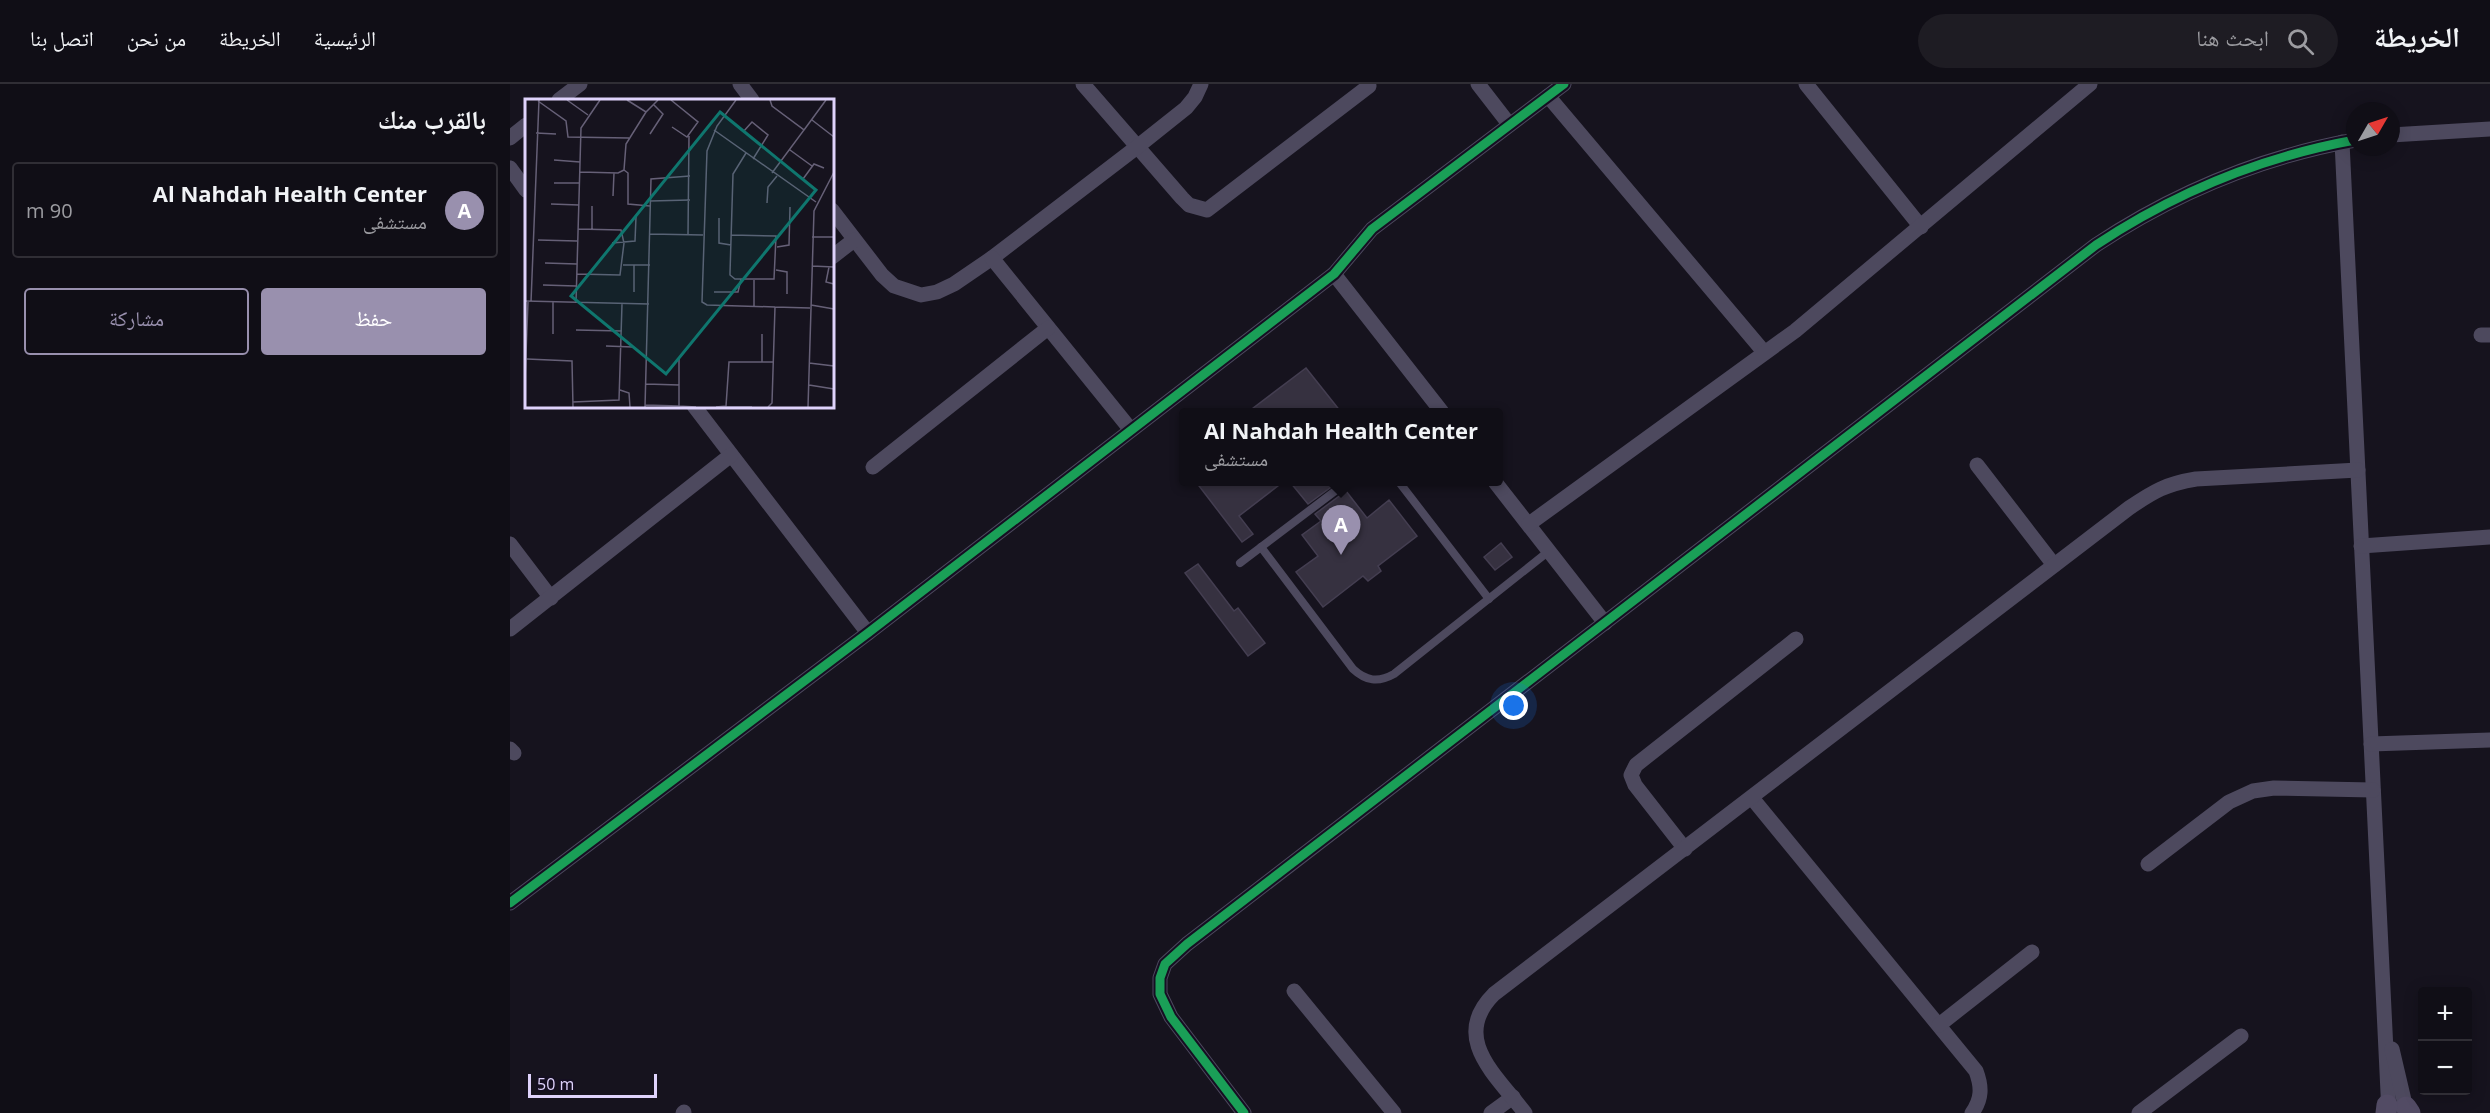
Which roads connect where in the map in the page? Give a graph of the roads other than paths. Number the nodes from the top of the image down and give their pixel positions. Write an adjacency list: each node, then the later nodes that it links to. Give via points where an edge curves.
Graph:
1 (580, 84): 11 (street)
2 (740, 84): 12 (street)
3 (1083, 84): 19 (street)
4 (1201, 84): 19 (street, via 1186,108)
5 (1478, 84): 13 (street)
6 (1564, 84): 10 (street)
7 (1806, 84): 24 (street)
8 (2090, 84): 24 (street)
9 (1370, 86): 19 (street, via 1207,210 1189,206)
10 (1548, 96): 13 (street); 30 (street)
11 (560, 99)
12 (751, 99)
13 (1509, 124): 28 (street, via 1372,229)
14 (525, 126): 17 (street)
15 (2490, 129): 16 (street)
16 (2400, 134)
17 (510, 138)
18 (2346, 142): 51 (street, via 2241,169 2165,202 2096,244)
19 (1137, 147): 27 (street)
20 (2348, 156): 37 (street)
21 (510, 168): 22 (street)
22 (525, 189)
23 (834, 213): 25 (street)
24 (1921, 227): 30 (street)
25 (854, 240): 26 (street); 27 (street, via 894,286 921,295 954,284)
26 (834, 255)
27 (992, 258): 29 (street)
28 (1334, 274): 32 (street); 33 (street)
29 (1048, 328): 33 (street); 36 (street)
30 (1764, 352): 41 (street)
31 (696, 408): 34 (street)
32 (1437, 408)
33 (1131, 430): 53 (street)
34 (731, 455): 49 (street); 53 (street)
35 (1977, 465): 48 (street)
36 (873, 467)
37 (2358, 470): 44 (street); 48 (street, via 2170,483 2129,508)
38 (1342, 486): 45 (lane)
39 (1403, 486): 50 (lane)
40 (1498, 486): 41 (street)
41 (1529, 525): 46 (street)
42 (2490, 537): 44 (street)
43 (510, 544): 49 (street)
44 (2361, 546): 56 (street)
45 (1261, 547): 47 (lane); 50 (lane, via 1353,669 1368,679 1377,681 1394,674)
46 (1550, 551): 50 (lane); 51 (street)
47 (1240, 563)
48 (2054, 566): 58 (street)
49 (551, 598): 52 (street)
50 (1489, 599)
51 (1605, 623): 68 (street, via 1165,964 1160,994 1171,1017)
52 (510, 629)
53 (868, 633): 61 (street)
54 (1796, 639): 59 (street, via 1636,765 1631,776 1635,785)
55 (2490, 740): 56 (street)
56 (2371, 744): 57 (street)
57 (2373, 790): 60 (street, via 2253,791 2229,802); 67 (street, via 2385,1020)
58 (1752, 798): 59 (street); 64 (street)
59 (1685, 849): 66 (street, via 1483,1005 1476,1020 1476,1043)
60 (2148, 864)
61 (510, 903)
62 (2032, 952): 64 (street)
63 (1294, 991): 69 (street)
64 (1938, 1025): 72 (street, via 1976,1071 1980,1095)
65 (2241, 1036): 73 (street)
66 (1513, 1097): 70 (street); 71 (street)
67 (2398, 1111)
68 (1244, 1113)
69 (1394, 1113)
70 (1491, 1113)
71 (1525, 1113)
72 (1972, 1113)
73 (2139, 1113)

